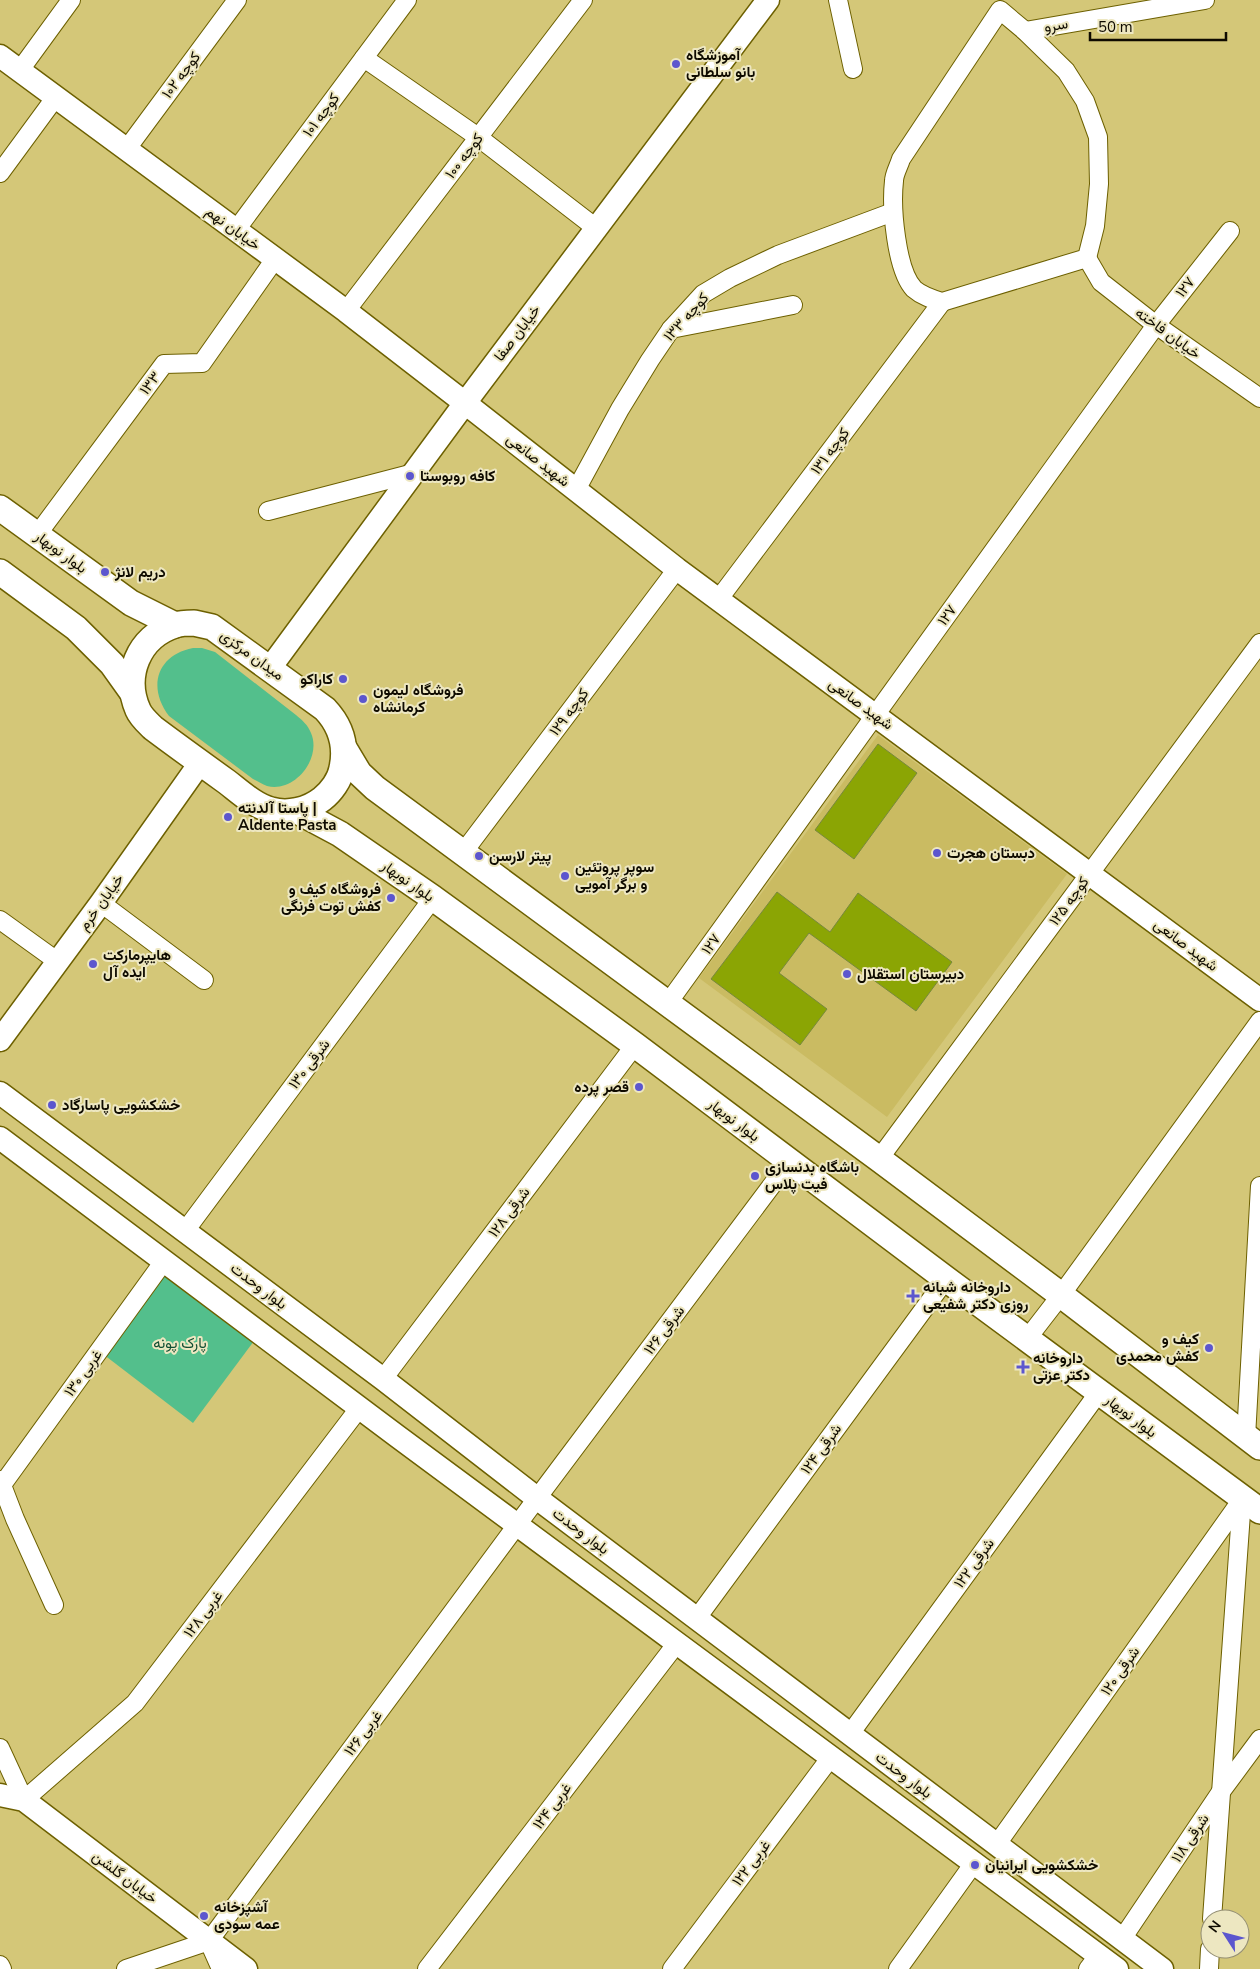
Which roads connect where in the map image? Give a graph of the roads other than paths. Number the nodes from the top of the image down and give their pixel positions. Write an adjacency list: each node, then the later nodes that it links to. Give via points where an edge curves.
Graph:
1 (71, 0): 13 (street)
2 (237, 0): 16 (street, کوچه ۱۰۲)
3 (406, 0): 11 (street, کوچه ۱۰۱)
4 (583, 0): 15 (street, کوچه ۱۰۰)
5 (768, 0): 19 (street, خیابان صفا)
6 (838, 0): 12 (street)
7 (1206, 0): 9 (street, سرو)
8 (993, 5): 9 (street); 18 (street, via 901,159 894,179)
9 (1025, 31): 22 (street, via 1066,71 1085,100 1098,137 1099,184 1095,226)
10 (0, 56): 13 (street, خیابان نهم)
11 (364, 58): 15 (street); 20 (street, کوچه ۱۰۱)
12 (853, 69)
13 (20, 70): 14 (street, خیابان نهم)
14 (56, 98): 16 (street, خیابان نهم); 17 (street)
15 (478, 137): 19 (street); 26 (street, کوچه ۱۰۰)
16 (126, 150): 20 (street, خیابان نهم)
17 (0, 173)
18 (893, 212): 24 (street, via 905,276 914,289 927,298); 28 (street, کوچه ۱۳۳, via 778,255 730,278 703,294)
19 (596, 228): 30 (street, خیابان صفا)
20 (236, 230): 23 (street, خیابان نهم)
21 (1230, 231): 27 (street, ۱۲۷)
22 (1087, 258): 24 (street); 27 (street, خیابان فاخته, via 1101,282)
23 (275, 259): 26 (street, خیابان نهم); 35 (street, ۱۳۳, via 202,363 164,364)
24 (942, 302): 38 (street, کوچه ۱۳۱)
25 (792, 304): 28 (street)
26 (346, 312): 30 (street, خیابان نهم)
27 (1156, 325): 29 (street, خیابان فاخته); 43 (street, ۱۲۷)
28 (671, 329): 32 (street, کوچه ۱۳۳, via 620,409)
29 (1260, 398)
30 (466, 403): 31 (street, خیابان صفا); 32 (street, شهید صانعی)
31 (414, 473): 34 (street); 41 (street, خیابان صفا)
32 (576, 490): 36 (street, شهید صانعی)
33 (0, 508): 35 (main road, بلوار نوبهار)
34 (268, 511)
35 (37, 535): 39 (main road, بلوار نوبهار, via 131,603)
36 (676, 569): 38 (street, شهید صانعی); 47 (street, کوچه ۱۲۹)
37 (1, 575): 42 (main road, via 76,628 112,664)
38 (718, 600): 43 (street, شهید صانعی)
39 (175, 625): 41 (main road, میدان مرکزی, via 194,623 212,627); 42 (main road, میدان مرکزی, via 156,634 141,650 133,670)
40 (1260, 643): 48 (street, کوچه ۱۲۵)
41 (270, 668): 44 (main road, میدان مرکزی, via 329,713 338,726)
42 (132, 692): 45 (main road, میدان مرکزی, via 139,712 153,728)
43 (875, 715): 48 (street, شهید صانعی); 55 (street, ۱۲۷)
44 (344, 748): 46 (main road, میدان مرکزی, via 342,772 329,793); 47 (main road, via 359,773 375,788)
45 (200, 763): 46 (main road, میدان مرکزی, via 260,807); 50 (street, خیابان خرم)
46 (298, 811): 49 (main road, بلوار نوبهار, via 340,834)
47 (462, 854): 55 (main road)
48 (1089, 874): 54 (street, شهید صانعی); 61 (street, کوچه ۱۲۵)
49 (433, 898): 58 (main road, بلوار نوبهار); 64 (street, ۱۳۰ شرقی)
50 (101, 903): 52 (street, خیابان خرم); 53 (street)
51 (0, 920): 52 (street)
52 (57, 961): 57 (street, خیابان خرم)
53 (204, 980)
54 (1260, 1000)
55 (668, 1003): 61 (main road)
56 (1260, 1021): 67 (street)
57 (0, 1040)
58 (635, 1045): 62 (main road, بلوار نوبهار); 70 (street, ۱۲۸ شرقی)
59 (0, 1093): 64 (street, بلوار وحدت)
60 (0, 1138): 65 (street, بلوار وحدت)
61 (879, 1159): 67 (main road)
62 (790, 1162): 66 (main road, بلوار نوبهار); 75 (street, ۱۲۶ شرقی)
63 (1260, 1186): 68 (street)
64 (185, 1231): 70 (street, بلوار وحدت)
65 (164, 1261): 72 (street, بلوار وحدت); 74 (street, ۱۳۰ غربی)
66 (946, 1279): 69 (main road, بلوار نوبهار); 80 (street, ۱۲۴ شرقی)
67 (1061, 1295): 69 (street); 73 (main road)
68 (1257, 1297): 73 (street)
69 (1027, 1339): 71 (main road, بلوار نوبهار)
70 (384, 1379): 75 (street, بلوار وحدت)
71 (1099, 1392): 76 (main road, بلوار نوبهار); 82 (street, ۱۲۲ شرقی)
72 (360, 1407): 78 (street, بلوار وحدت); 88 (street, ۱۲۸ غربی, via 135,1703)
73 (1253, 1442)
74 (1, 1483): 77 (street)
75 (538, 1499): 78 (street, ۱۲۶ شرقی); 80 (street, بلوار وحدت)
76 (1251, 1505): 86 (street); 89 (street, ۱۲۰ شرقی)
77 (7, 1522): 79 (street)
78 (518, 1525): 81 (street, بلوار وحدت); 93 (street, ۱۲۶ غربی)
79 (54, 1605)
80 (697, 1618): 82 (street, بلوار وحدت)
81 (676, 1643): 85 (street, بلوار وحدت); 100 (street, ۱۲۴ غربی)
82 (850, 1734): 89 (street, بلوار وحدت)
83 (1260, 1739): 86 (street, ۱۱۸ شرقی)
84 (0, 1748): 88 (street)
85 (831, 1757): 90 (street, بلوار وحدت); 101 (street, ۱۲۲ غربی)
86 (1220, 1793): 91 (street); 92 (street, ۱۱۸ شرقی)
87 (0, 1795): 88 (street, خیابان گلشن)
88 (24, 1800): 93 (street, خیابان گلشن)
89 (997, 1844): 92 (street, بلوار وحدت)
90 (974, 1864): 94 (street, بلوار وحدت); 102 (street)
91 (1213, 1909)
92 (1122, 1939): 104 (street, بلوار وحدت)
93 (209, 1941): 97 (street); 98 (street); 99 (street, خیابان گلشن)
94 (1093, 1962): 103 (street, بلوار وحدت)
95 (0, 1965): 96 (street)
96 (2, 1969)
97 (126, 1969)
98 (221, 1969)
99 (246, 1969)
100 (427, 1969)
101 (672, 1969)
102 (898, 1969)
103 (1117, 1969)
104 (1162, 1969)

